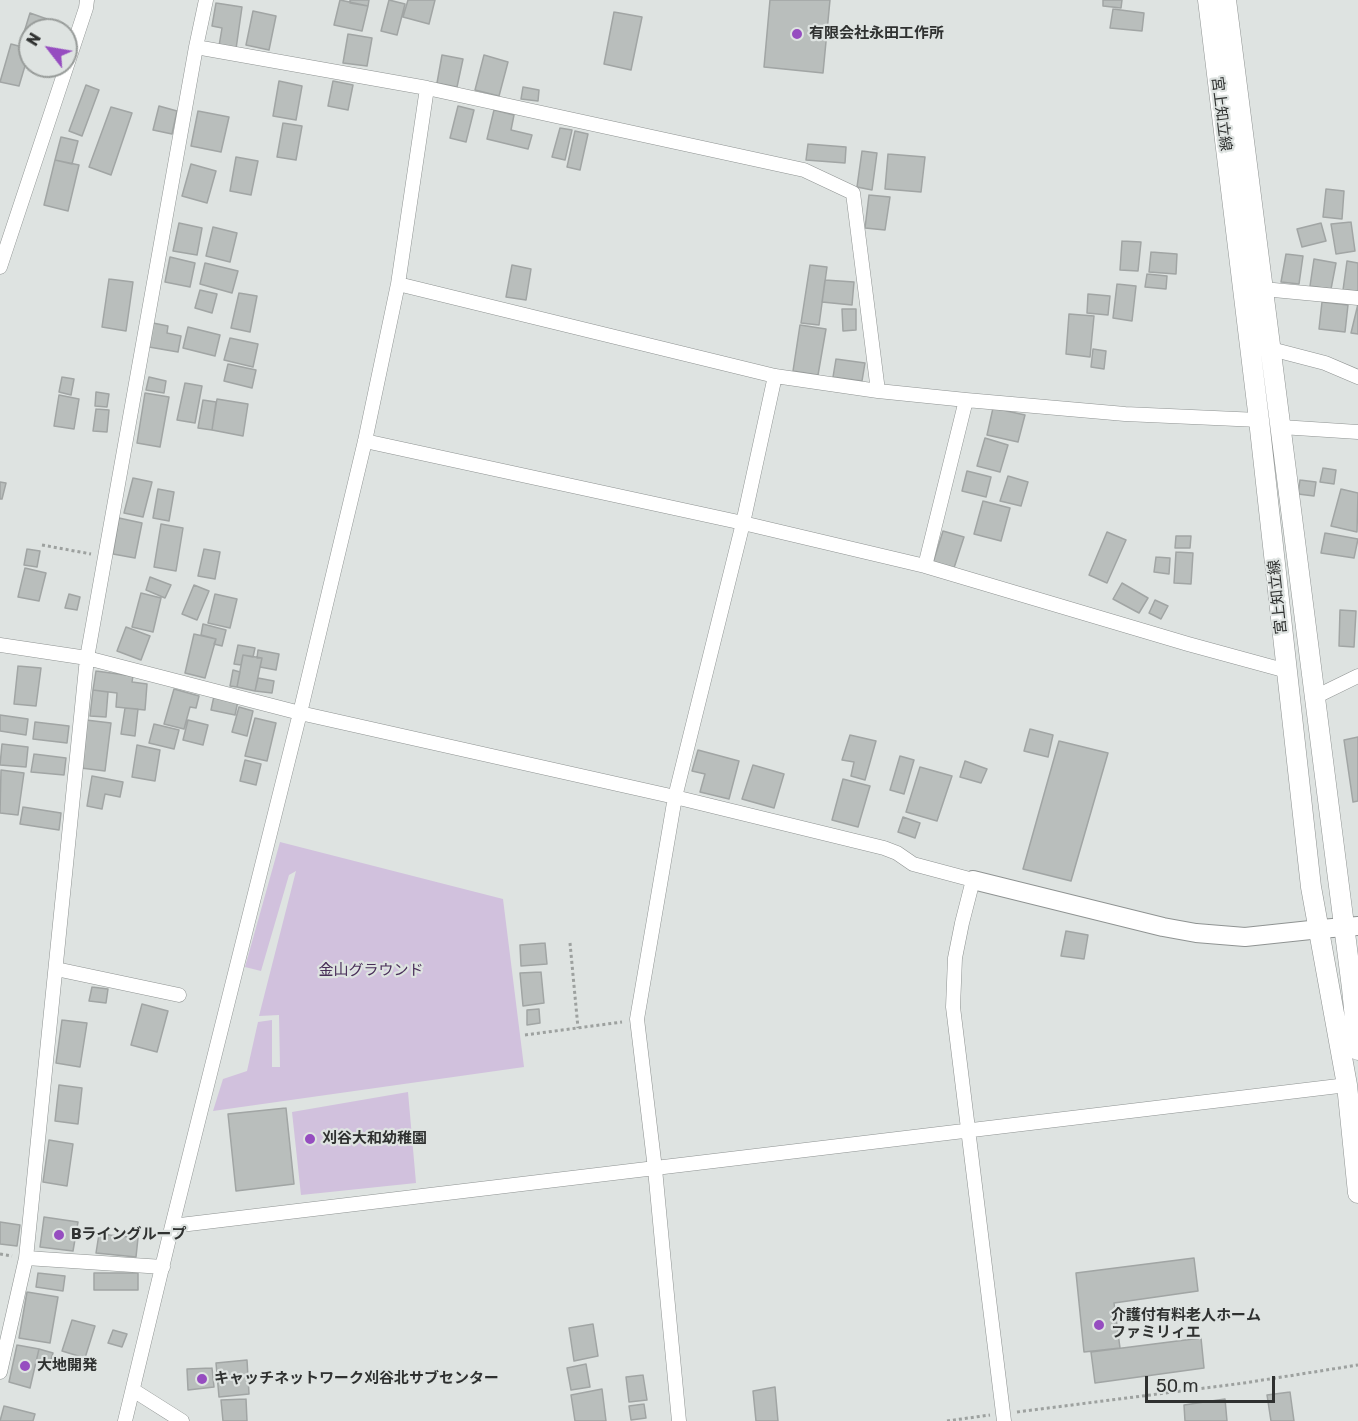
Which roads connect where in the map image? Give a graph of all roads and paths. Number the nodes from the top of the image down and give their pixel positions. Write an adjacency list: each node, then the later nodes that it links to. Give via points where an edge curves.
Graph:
1 (87, 0): 7 (street)
2 (206, 0): 5 (street)
3 (1208, 0): 16 (main road, 宮上知立線)
4 (1226, 0): 9 (main road, 宮上知立線)
5 (196, 48): 6 (street); 22 (street)
6 (427, 88): 8 (street); 14 (street, via 804,170 853,193)
7 (0, 267)
8 (398, 284): 12 (street); 19 (street)
9 (1263, 289): 10 (street); 11 (main road, 宮上知立線)
10 (1358, 298)
11 (1271, 349): 13 (street, via 1325,363); 17 (main road, 宮上知立線)
12 (775, 376): 14 (street); 20 (street)
13 (1358, 377)
14 (878, 391): 15 (street)
15 (966, 400): 16 (street, via 1125,414); 23 (street)
16 (1259, 420): 26 (main road, 宮上知立線)
17 (1281, 428): 18 (street); 28 (main road, 宮上知立線)
18 (1358, 432)
19 (365, 441): 20 (street); 29 (street)
20 (743, 523): 23 (street); 30 (street)
21 (42, 545): 22 (path)
22 (105, 556): 25 (street)
23 (925, 567): 26 (street)
24 (0, 645): 25 (street)
25 (87, 658): 29 (street); 35 (street)
26 (1287, 671): 33 (main road, 宮上知立線, via 1311,887)
27 (1358, 676): 28 (street)
28 (1315, 697): 32 (main road, 宮上知立線)
29 (300, 713): 30 (street); 45 (street)
30 (675, 797): 31 (street, via 884,849 913,864); 37 (street)
31 (973, 880): 33 (street, via 1180,931 1245,936); 42 (street, via 955,958 953,1007)
32 (1351, 927): 33 (street); 40 (main road, 宮上知立線)
33 (1320, 928): 41 (main road, 宮上知立線)
34 (570, 943): 38 (path)
35 (56, 969): 36 (street); 46 (street)
36 (179, 995)
37 (637, 1020): 38 (path); 43 (street)
38 (578, 1028): 39 (path)
39 (525, 1035)
40 (1358, 1050)
41 (1347, 1085): 42 (street); 44 (main road, 宮上知立線)
42 (969, 1131): 43 (street); 51 (street)
43 (656, 1169): 45 (street); 54 (street)
44 (1358, 1193)
45 (172, 1226): 47 (street)
46 (26, 1258): 47 (street); 49 (street)
47 (163, 1267): 50 (street)
48 (1358, 1365): 51 (path)
49 (0, 1372)
50 (133, 1390): 52 (street); 53 (street)
51 (1004, 1417): 55 (path)
52 (125, 1421)
53 (182, 1421)
54 (679, 1421)
55 (947, 1421)

